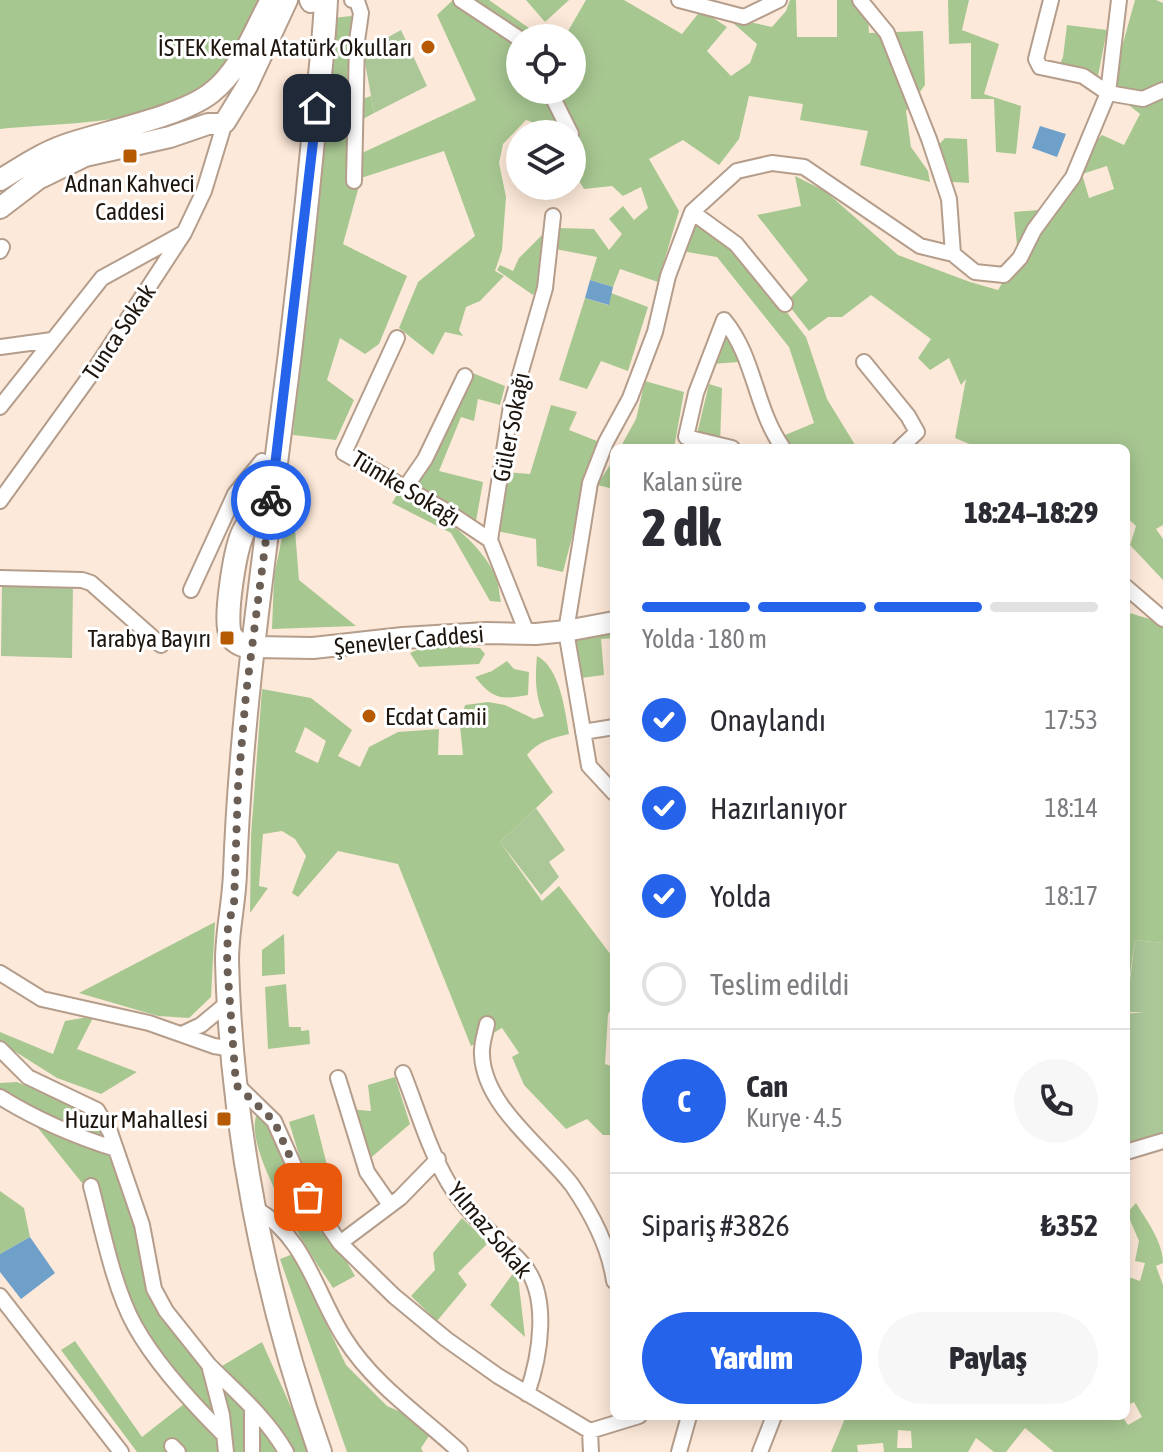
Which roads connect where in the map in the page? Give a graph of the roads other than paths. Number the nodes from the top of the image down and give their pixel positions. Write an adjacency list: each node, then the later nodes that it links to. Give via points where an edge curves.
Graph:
1 (271, 0): 14 (main road, via 241,58)
2 (287, 0): 15 (main road, via 247,86)
3 (315, 0): 33 (main road); 45 (main road, via 304,235)
4 (352, 0): 17 (street, via 361,13)
5 (461, 0): 11 (street)
6 (679, 0): 7 (street, via 744,17)
7 (779, 0)
8 (860, 0): 22 (street, via 887,33 929,139 949,199)
9 (1051, 0): 13 (street, via 1036,59 1040,67 1083,76)
10 (1119, 0): 13 (street)
11 (506, 30)
12 (1163, 90): 13 (street, via 1143,99)
13 (1108, 93): 22 (street, via 1073,177 1004,275 975,272)
14 (206, 97): 15 (main road, via 200,113); 15 (main road, via 226,96); 16 (main road, via 63,146)
15 (219, 120): 18 (main road, via 85,156 38,179); 21 (street, Tunca Sokak, via 204,191)
16 (0, 180)
17 (354, 181)
18 (0, 208)
19 (692, 212): 22 (street, via 737,171 772,163 804,167 920,246); 23 (street, via 736,244); 42 (street, via 640,372 590,483)
20 (553, 216): 36 (street, Güler Sokağı, via 545,288 511,406)
21 (184, 233): 25 (street, via 102,278); 35 (street, Tunca Sokak)
22 (953, 254)
23 (785, 304)
24 (397, 338): 34 (street, Tümke Sokağı, via 344,453)
25 (52, 340): 26 (street); 29 (street)
26 (0, 347)
27 (864, 362): 32 (street, via 917,432)
28 (465, 376): 34 (street)
29 (0, 407)
30 (684, 442): 31 (street, via 724,320 738,336)
31 (781, 444)
32 (904, 444)
33 (262, 461): 38 (street, via 235,494); 45 (main road, via 255,514 241,538 235,567 228,626 233,639)
34 (405, 488): 36 (street, Tümke Sokağı)
35 (0, 501)
36 (490, 540): 43 (street)
37 (0, 578): 44 (street, via 91,583)
38 (191, 590)
39 (1130, 590): 40 (street)
40 (1163, 619)
41 (610, 623): 42 (main road, Şenevler Caddesi)
42 (566, 631): 43 (main road, Şenevler Caddesi); 47 (street)
43 (527, 633): 45 (main road, Şenevler Caddesi, via 313,648)
44 (161, 645)
45 (246, 645): 50 (main road, via 234,904 228,925)
46 (610, 728): 47 (street)
47 (583, 732): 48 (street, via 589,766)
48 (610, 789)
49 (0, 973): 52 (street, via 42,999)
50 (230, 1001): 52 (street); 54 (main road)
51 (487, 1024): 67 (street, via 481,1054 487,1078 510,1117 572,1185)
52 (182, 1034): 54 (street)
53 (0, 1049): 60 (street, via 28,1077 97,1110)
54 (233, 1049): 57 (main road)
55 (403, 1073): 62 (street, Yılmaz Sokak)
56 (338, 1078): 64 (street, via 367,1172)
57 (236, 1085): 65 (main road); 66 (street, via 274,1121 308,1197)
58 (0, 1097): 60 (street, via 72,1135)
59 (1163, 1141): 61 (street)
60 (116, 1149): 69 (street, via 142,1225 154,1289)
61 (1130, 1151)
62 (438, 1159): 64 (street); 70 (street, Yılmaz Sokak, via 467,1210 534,1282 539,1325)
63 (91, 1186): 76 (street, via 135,1326 190,1402)
64 (390, 1205): 66 (street)
65 (255, 1208): 81 (main road, via 277,1310); 82 (street, via 275,1219 303,1256 345,1339 377,1381)
66 (340, 1243): 70 (street, via 446,1339)
67 (610, 1258)
68 (0, 1296): 77 (street)
69 (209, 1365): 71 (street); 76 (street)
70 (527, 1394): 75 (street)
71 (252, 1408): 79 (street); 80 (street)
72 (611, 1420): 75 (street)
73 (688, 1420): 84 (street)
74 (772, 1420): 85 (street)
75 (590, 1431): 83 (street)
76 (224, 1435): 78 (street)
77 (121, 1452)
78 (226, 1452)
79 (252, 1452)
80 (286, 1452)
81 (320, 1452)
82 (460, 1452)
83 (591, 1452)
84 (679, 1452)
85 (760, 1452)

